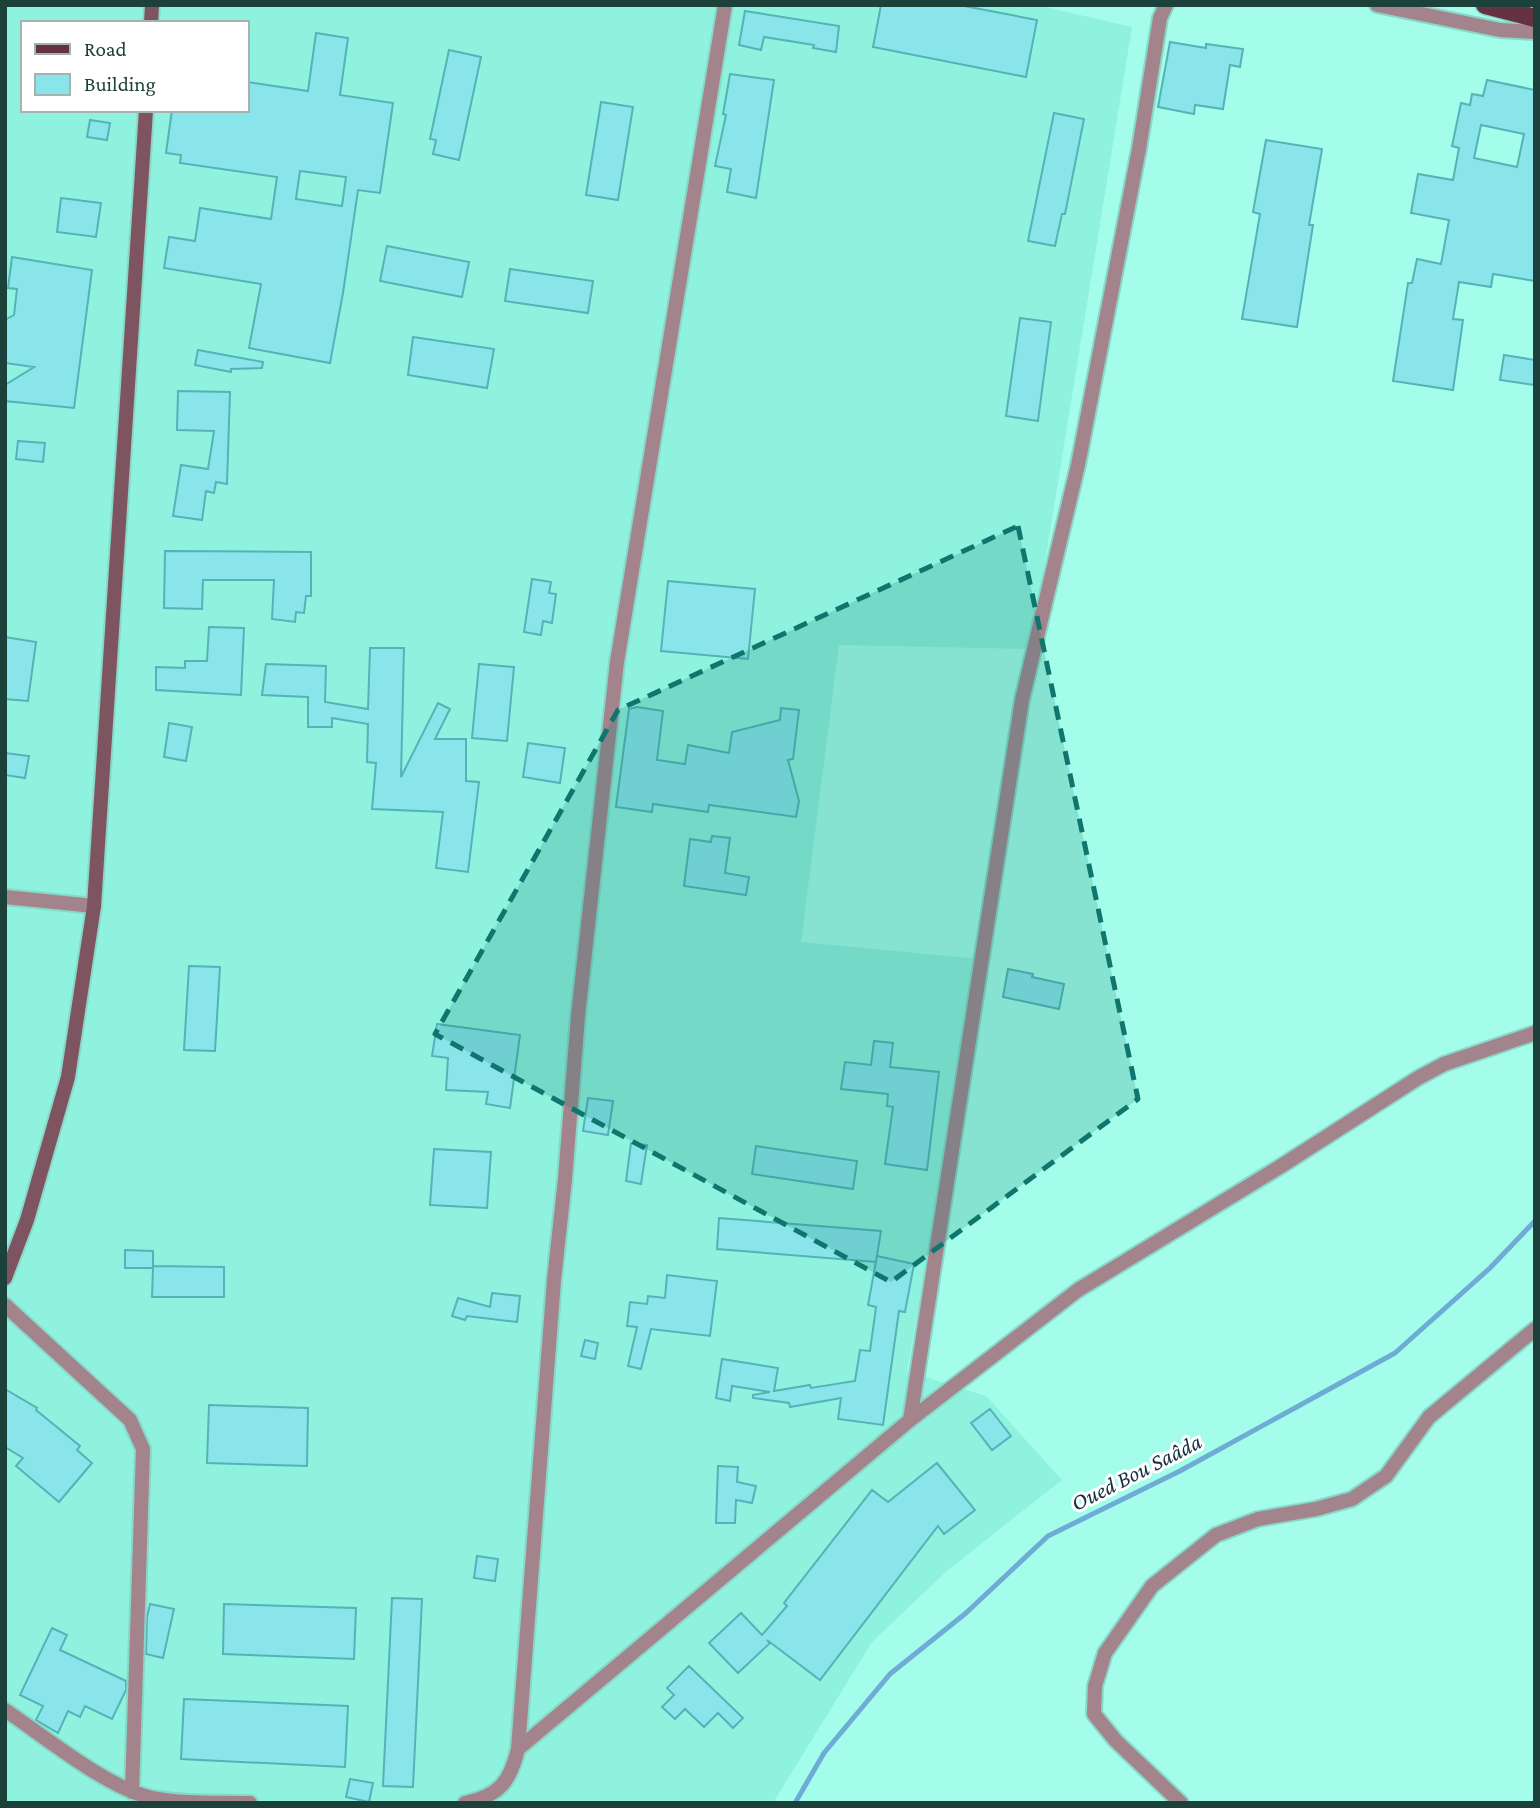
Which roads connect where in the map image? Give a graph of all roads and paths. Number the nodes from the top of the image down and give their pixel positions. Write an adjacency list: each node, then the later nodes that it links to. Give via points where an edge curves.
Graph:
1 (725, 5): 16 (street, via 617,662 578,1016)
2 (1166, 5): 14 (street, via 1078,465 1022,700)
3 (1377, 5): 6 (street, via 1500,30)
4 (1485, 5): 5 (main road)
5 (1535, 18)
6 (1535, 32)
7 (146, 112): 9 (main road)
8 (5, 897): 9 (street)
9 (94, 906): 11 (main road, via 68,1077 27,1220)
10 (1535, 1033): 14 (street, via 1444,1064 1418,1078 1078,1290)
11 (5, 1278)
12 (5, 1305): 17 (street, via 130,1420 143,1449)
13 (1535, 1329): 21 (street, via 1429,1417 1386,1476 1352,1499 1258,1519 1216,1535 1152,1586 1105,1653 1094,1714)
14 (910, 1420): 16 (street)
15 (5, 1710): 17 (street)
16 (518, 1749): 18 (street, via 513,1770)
17 (132, 1792): 20 (street, via 154,1798)
18 (494, 1798): 19 (street)
19 (472, 1802)
20 (250, 1803)
21 (1181, 1803)

